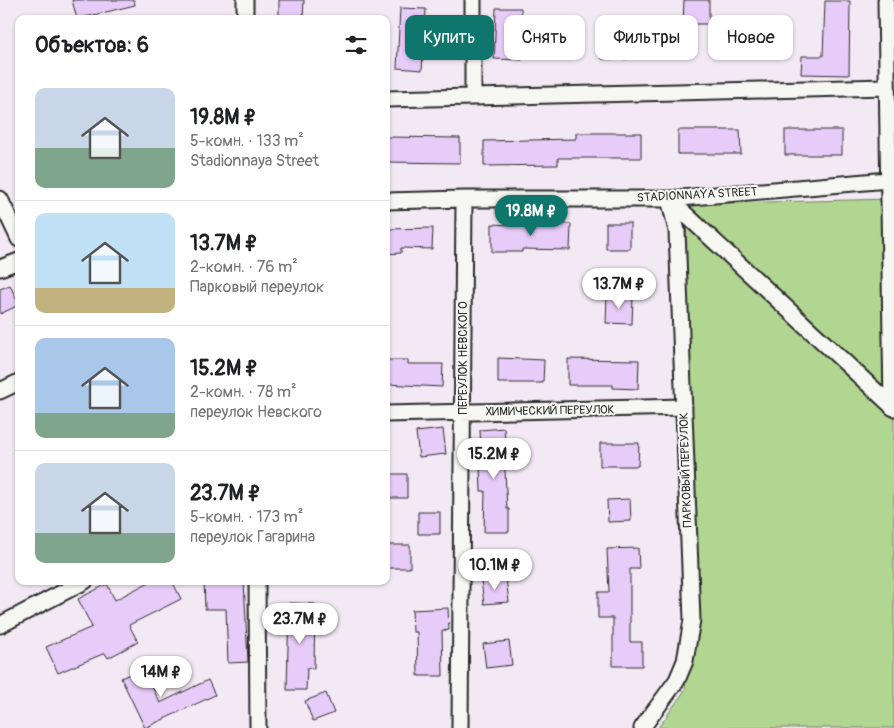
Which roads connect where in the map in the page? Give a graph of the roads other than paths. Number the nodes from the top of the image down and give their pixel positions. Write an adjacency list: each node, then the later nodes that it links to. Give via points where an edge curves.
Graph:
1 (245, 0): 4 (street)
2 (473, 0): 6 (street)
3 (886, 0): 5 (street)
4 (245, 15)
5 (887, 87): 6 (street); 8 (street)
6 (473, 97): 7 (street)
7 (390, 99)
8 (888, 180): 11 (street, STADIONNAYA STREET); 19 (street)
9 (0, 199): 13 (street)
10 (464, 199): 11 (street, STADIONNAYA STREET); 12 (street, STADIONNAYA STREET); 20 (street, ПЕРЕУЛОК НЕВСКОГО)
11 (669, 199): 18 (street, ПАРКОВЫЙ ПЕРЕУЛОК, via 677,231); 19 (street)
12 (390, 201)
13 (15, 231)
14 (15, 262): 15 (street)
15 (0, 268)
16 (15, 384): 17 (street)
17 (0, 391)
18 (684, 407): 20 (street, ХИМИЧЕСКИЙ ПЕРЕУЛОК); 27 (street, ПАРКОВЫЙ ПЕРЕУЛОК, via 692,620 686,661 677,680)
19 (893, 408)
20 (463, 413): 21 (street, ХИМИЧЕСКИЙ ПЕРЕУЛОК); 26 (street, ПЕРЕУЛОК НЕВСКОГО)
21 (390, 414)
22 (77, 585): 24 (street)
23 (257, 585): 25 (street)
24 (0, 625)
25 (258, 728)
26 (460, 728)
27 (642, 728)

